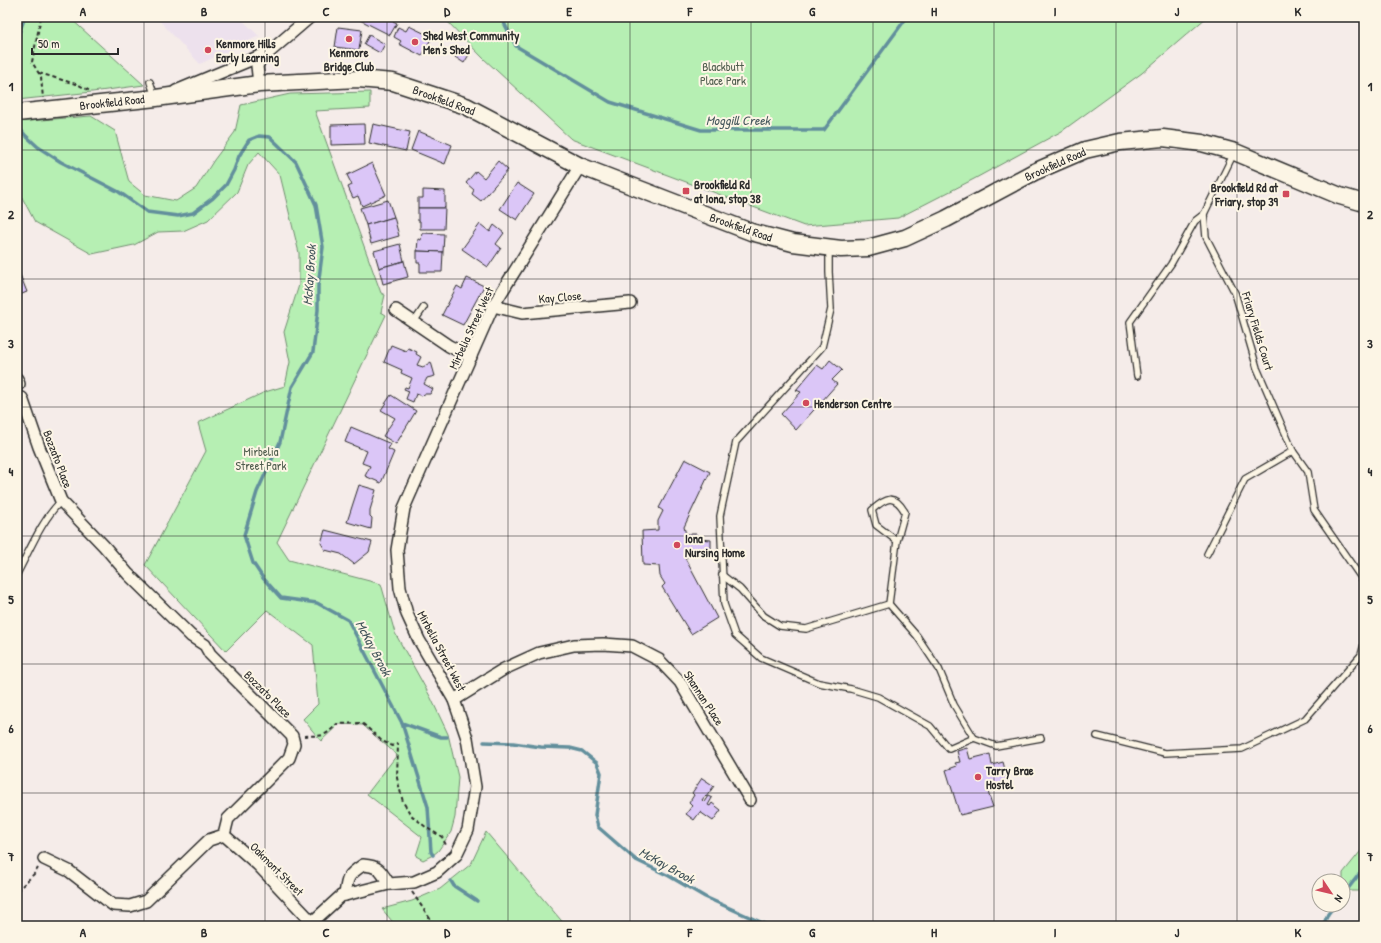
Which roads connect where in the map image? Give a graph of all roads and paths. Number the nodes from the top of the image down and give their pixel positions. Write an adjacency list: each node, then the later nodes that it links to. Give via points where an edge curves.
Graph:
1 (41, 17): 4 (path, via 32,62)
2 (310, 17): 3 (street)
3 (265, 54): 6 (street, via 257,66); 8 (street)
4 (39, 73): 7 (path, via 79,86); 9 (path)
5 (150, 82): 8 (lane)
6 (259, 84): 8 (main road, Brookfield Road); 12 (main road, Brookfield Road, via 358,79 393,82 466,106)
7 (94, 94)
8 (159, 97): 10 (main road, Brookfield Road)
9 (43, 99)
10 (21, 113)
11 (1235, 152): 13 (main road, Brookfield Road, via 1340,196); 14 (lane); 15 (main road, Brookfield Road, via 1202,143 1163,138 1120,142 1085,150 1034,172 946,220 905,238 868,248)
12 (580, 166): 15 (main road, Brookfield Road, via 751,232 793,243); 17 (street, Mirbelia Street West)
13 (1364, 203)
14 (1204, 214): 22 (lane, via 1195,221 1171,264 1130,322); 24 (lane, Friary Fields Court, via 1206,237 1236,293 1257,368)
15 (830, 248): 29 (lane, via 831,309 822,347 736,442 720,516)
16 (630, 303): 17 (street, Kay Close, via 522,313)
17 (493, 306): 21 (street, Mirbelia Street West)
18 (424, 307): 20 (lane)
19 (396, 310): 20 (street)
20 (414, 322): 21 (street, via 449,346)
21 (471, 356): 33 (street, Mirbelia Street West, via 404,508 397,550 400,588 407,614)
22 (1137, 376)
23 (22, 398): 25 (street, Bozzato Place)
24 (1293, 451): 27 (lane, via 1245,479); 30 (lane, Friary Fields Court, via 1308,472 1314,510)
25 (61, 501): 28 (lane, via 52,509); 34 (street, Bozzato Place, via 128,574 191,636 205,645 210,654)
26 (897, 541): 26 (lane, via 876,525 872,510 884,500 892,499 900,503 905,512); 31 (lane)
27 (1207, 554)
28 (17, 574)
29 (722, 575): 31 (lane, via 740,589 764,616 780,626 806,629); 36 (lane, via 724,604 735,635 761,658 819,682 878,697 930,726 949,748)
30 (1364, 582)
31 (889, 604): 36 (lane, via 917,636 939,668 954,705)
32 (1364, 644): 35 (lane, via 1361,655 1305,719 1242,749 1165,753)
33 (454, 700): 38 (street, Shannan Place, via 504,669 539,653 574,645 632,646 659,660 680,682); 42 (street, Mirbelia Street West, via 467,738 475,787 468,830 456,854 437,872 414,882)
34 (292, 736): 39 (street, Bozzato Place, via 294,744 289,758 228,819); 40 (path, via 320,737 326,735 337,724 362,723 388,745 393,746 397,743 397,778 403,802 411,815 442,837)
35 (1097, 736)
36 (974, 738): 37 (lane, via 996,746)
37 (1041, 738)
38 (750, 800)
39 (224, 835): 41 (street, via 209,840 146,901 130,906 113,905 69,871); 46 (street, Oakmont Street, via 258,865)
40 (447, 847)
41 (44, 859): 43 (path, via 35,873)
42 (389, 884): 44 (street, Mirbelia Street West); 44 (street, via 382,872 373,865 363,865 346,881)
43 (17, 891)
44 (345, 895): 46 (street, Mirbelia Street West)
45 (415, 898): 47 (path)
46 (310, 924)
47 (435, 926)

